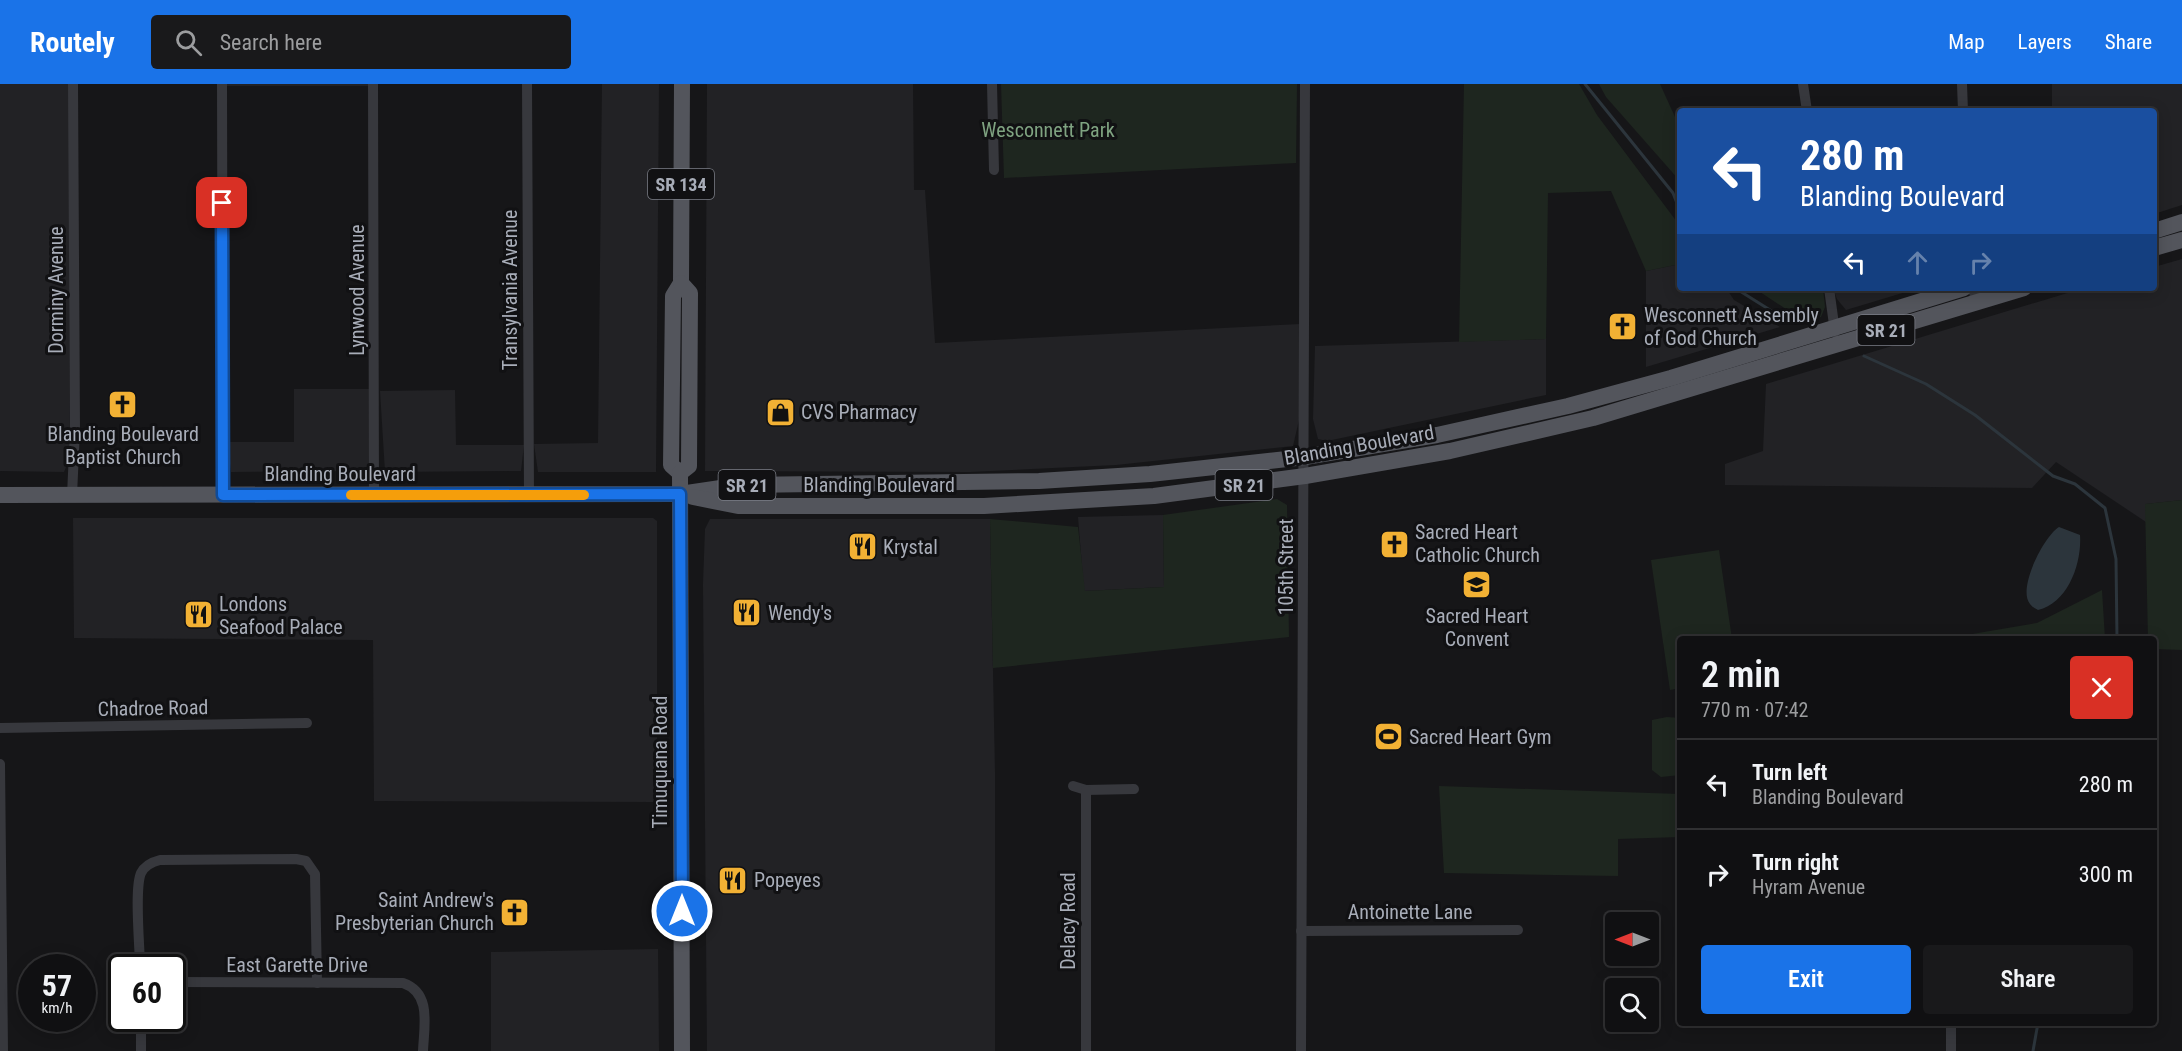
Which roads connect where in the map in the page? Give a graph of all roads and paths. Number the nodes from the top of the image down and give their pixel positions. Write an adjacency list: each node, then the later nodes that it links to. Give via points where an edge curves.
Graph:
1 (73, 84): 31 (street, Dorminy Avenue)
2 (222, 84): 32 (street)
3 (373, 84): 33 (street, Lynwood Avenue)
4 (527, 84): 34 (street, Transylvania Avenue)
5 (682, 84): 29 (main road, Timuquana Road / SR 134, via 681,283 674,296 671,465 680,473)
6 (992, 84): 12 (street)
7 (1305, 84): 25 (street, 105th Street)
8 (1803, 84): 10 (street)
9 (1962, 84): 11 (street)
10 (1806, 108)
11 (1963, 108)
12 (994, 170)
13 (2182, 222): 14 (main road)
14 (2157, 230)
15 (2182, 240): 16 (main road)
16 (2157, 247)
17 (1829, 291): 21 (street)
18 (1954, 291): 21 (main road, Blanding Boulevard / SR 21)
19 (2005, 291): 20 (main road, Blanding Boulevard / SR 21)
20 (1974, 296): 22 (main road, Blanding Boulevard / SR 21)
21 (1834, 328): 22 (street); 23 (main road, Blanding Boulevard / SR 21)
22 (1836, 346): 23 (main road, Blanding Boulevard / SR 21)
23 (1674, 386): 24 (main road, Blanding Boulevard / SR 21)
24 (1510, 429): 25 (main road, Blanding Boulevard / SR 21); 27 (main road, Blanding Boulevard / SR 21, via 1398,461)
25 (1305, 457): 26 (main road, Blanding Boulevard / SR 21); 27 (street, 105th Street)
26 (1150, 474): 28 (main road, Blanding Boulevard / SR 21); 35 (main road, via 1120,483)
27 (1305, 476): 35 (main road, Blanding Boulevard / SR 21); 44 (street, 105th Street)
28 (1095, 478): 29 (main road, Blanding Boulevard / SR 21, via 946,484 741,485); 36 (main road, via 1079,492 1027,495)
29 (680, 494): 34 (main road, Blanding Boulevard / SR 21); 36 (main road, Blanding Boulevard / SR 21, via 738,506); 54 (main road, Timuquana Road / SR 134)
30 (0, 495): 31 (main road, Blanding Boulevard / SR 21)
31 (72, 495): 32 (main road, Blanding Boulevard / SR 21)
32 (223, 495): 33 (main road, Blanding Boulevard / SR 21)
33 (375, 495): 34 (main road, Blanding Boulevard / SR 21)
34 (529, 496)
35 (1099, 500): 36 (main road, Blanding Boulevard / SR 21)
36 (1010, 504)
37 (307, 723): 38 (street, Chadroe Road)
38 (0, 728)
39 (0, 764): 46 (street)
40 (1073, 786): 42 (street)
41 (1134, 789): 42 (street)
42 (1086, 790): 55 (street, Delacy Road)
43 (1518, 930): 44 (street, Antoinette Lane)
44 (1301, 931): 56 (street, 105th Street)
45 (140, 954): 48 (street, via 139,881 145,867 160,860 296,859 311,866 316,882)
46 (1, 976): 51 (street)
47 (186, 982): 48 (street, East Garette Drive)
48 (317, 983): 53 (street, East Garette Drive, via 403,983 418,992 424,1009)
49 (1951, 1026): 57 (street)
50 (141, 1032): 52 (street)
51 (3, 1051)
52 (141, 1051)
53 (423, 1051)
54 (682, 1051)
55 (1086, 1051)
56 (1301, 1051)
57 (1952, 1051)

